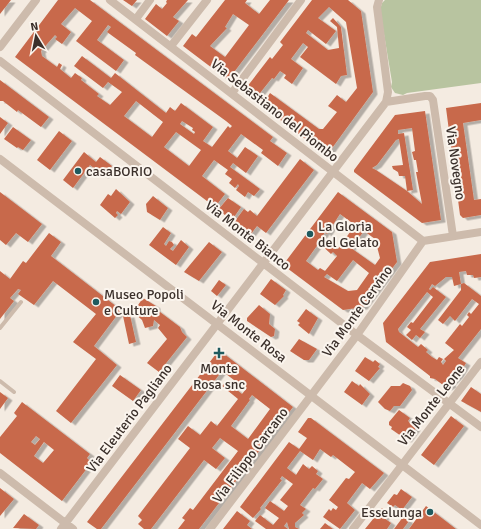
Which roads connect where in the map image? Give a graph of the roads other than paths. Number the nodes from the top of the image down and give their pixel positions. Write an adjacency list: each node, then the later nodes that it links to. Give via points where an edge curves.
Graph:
1 (36, 0): 9 (street)
2 (110, 0): 7 (street, Via Sebastiano del Piombo)
3 (150, 0): 7 (street)
4 (207, 0): 8 (street)
5 (301, 0): 11 (street)
6 (377, 1): 12 (street, via 388,92)
7 (136, 19): 8 (street, Via Sebastiano del Piombo)
8 (171, 46): 11 (street, Via Sebastiano del Piombo)
9 (0, 47)
10 (0, 61): 18 (street, Via Monte Bianco)
11 (232, 93): 14 (street, Via Sebastiano del Piombo)
12 (386, 102): 14 (street, Via Eleuterio Pagliano); 16 (street, Via Novegno, via 430,96 433,100)
13 (0, 159): 20 (street, Via Monte Rosa)
14 (334, 172): 17 (street, Via Sebastiano del Piombo); 18 (street, Via Eleuterio Pagliano)
15 (481, 232): 16 (street)
16 (453, 236): 17 (street)
17 (423, 241): 22 (street, Via Monte Cervino)
18 (264, 263): 20 (street, Via Eleuterio Pagliano); 22 (street, Via Monte Bianco)
19 (21, 302): 21 (lane)
20 (218, 323): 26 (street, Via Monte Rosa); 32 (street, Via Eleuterio Pagliano)
21 (0, 328)
22 (357, 335): 26 (street, Via Monte Cervino); 27 (street, Via Monte Bianco)
23 (481, 362): 27 (street, Via Monte Leone)
24 (0, 381): 25 (lane)
25 (14, 392)
26 (310, 396): 29 (street, Via Monte Rosa); 34 (street, Via Filippo Carcano)
27 (449, 403): 28 (street, Via Monte Bianco); 29 (street, Via Monte Leone)
28 (481, 427)
29 (402, 465): 31 (street, Via Monte Rosa); 35 (street, Via Monte Leone)
30 (1, 474): 32 (street)
31 (481, 525)
32 (63, 526): 33 (street)
33 (73, 529)
34 (210, 529)
35 (353, 529)

